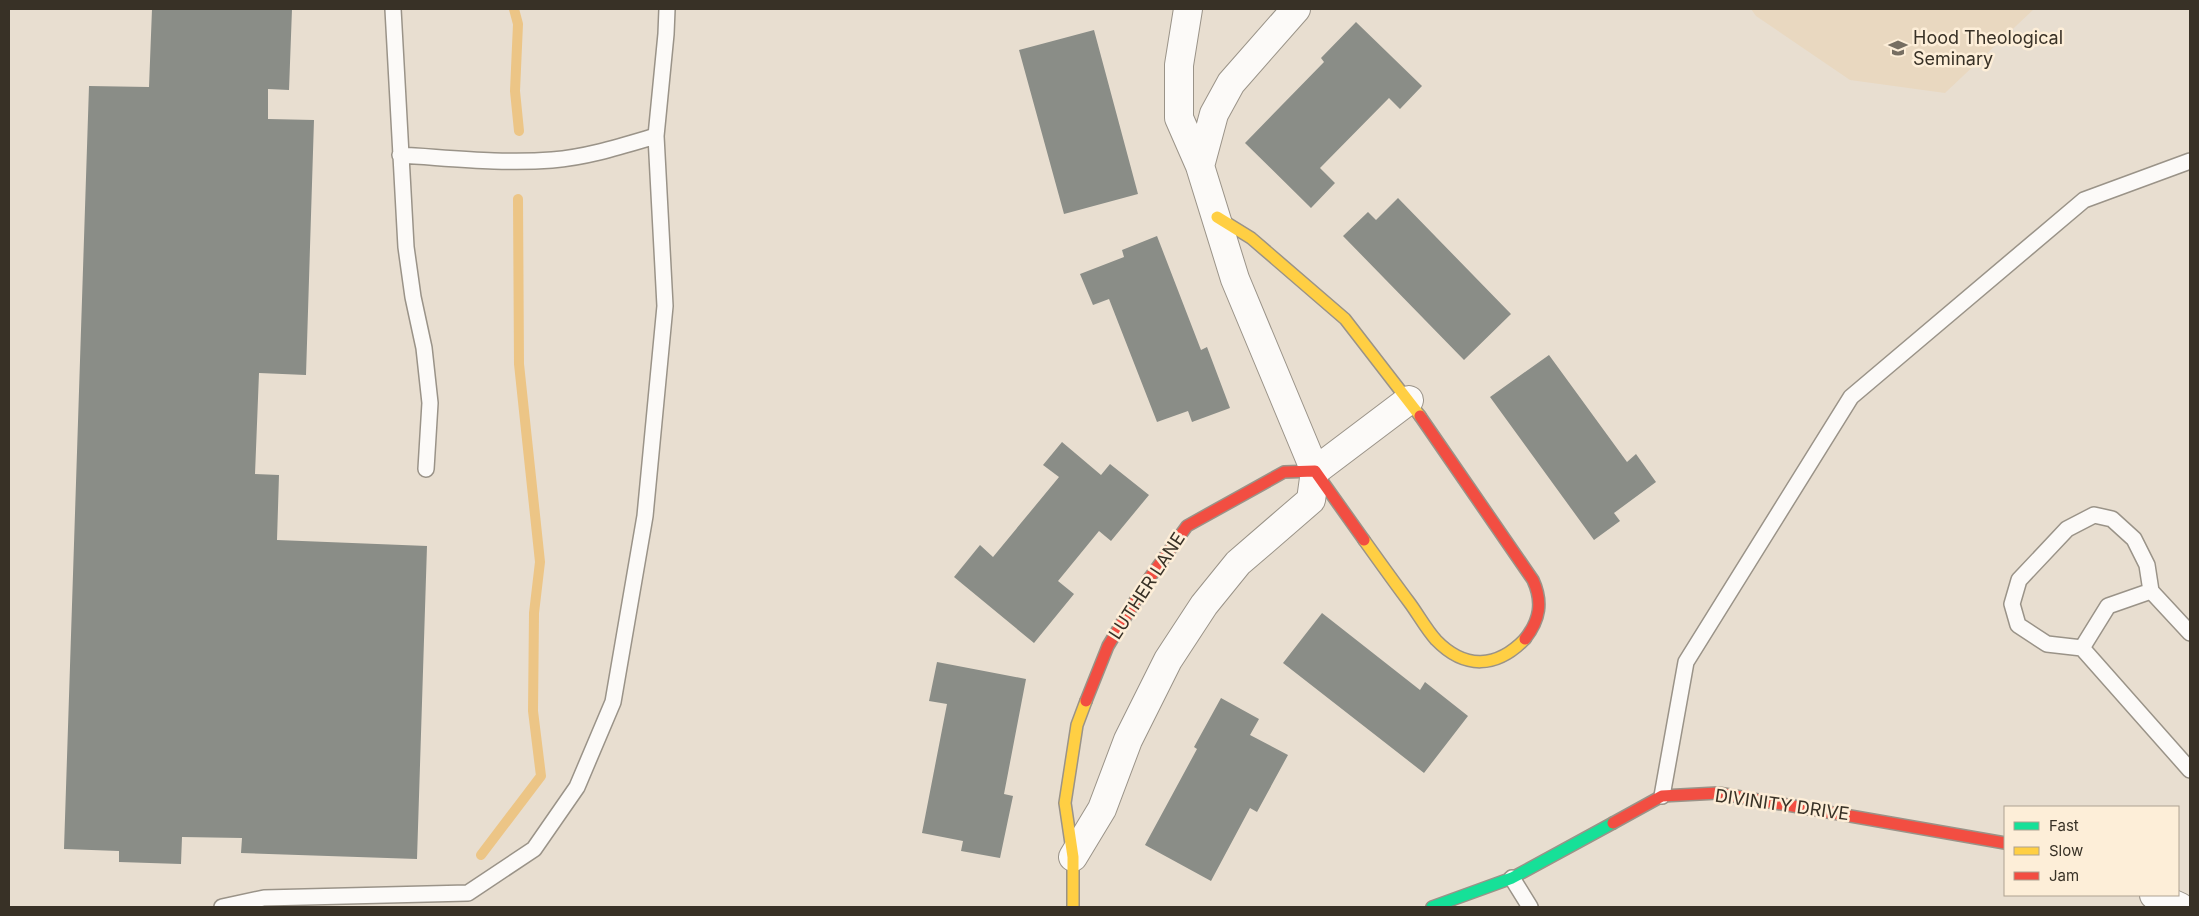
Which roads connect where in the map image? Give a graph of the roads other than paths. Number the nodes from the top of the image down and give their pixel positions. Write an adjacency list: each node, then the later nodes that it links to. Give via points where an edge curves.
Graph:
1 (392, 9): 6 (lane)
2 (666, 9): 5 (lane)
3 (1188, 9): 8 (street, via 1179,65 1179,118)
4 (1296, 9): 8 (street, via 1231,83 1214,114)
5 (656, 136): 6 (lane, via 598,153 552,160 488,161); 22 (lane, via 665,306 645,516 613,702 577,786 534,849 468,893)
6 (400, 155): 11 (lane, via 406,247 430,403)
7 (2190, 161): 17 (lane, via 2084,200 1850,397 1686,662)
8 (1200, 166): 9 (street)
9 (1217, 216): 10 (street, via 1251,238 1345,319); 12 (street, via 1235,278)
10 (1409, 400): 12 (street); 12 (street, via 1534,581 1540,602 1538,620 1519,646 1494,660 1469,661 1436,640)
11 (426, 469)
12 (1315, 471): 19 (street, via 1311,500 1238,563 1204,605 1173,652 1128,740 1102,809); 19 (street, LUTHER LANE, via 1284,472 1187,526 1148,580 1108,646 1077,725 1065,803)
13 (2151, 591): 14 (lane); 15 (lane, via 2108,606); 15 (lane, via 2147,565 2134,539 2112,519 2094,516 2067,529 2019,580 2012,604 2018,625 2047,644)
14 (2190, 633)
15 (2082, 648): 16 (lane)
16 (2190, 770)
17 (1662, 796): 18 (street, DIVINITY DRIVE, via 1718,793); 20 (street, DIVINITY DRIVE)
18 (2004, 843)
19 (1073, 857): 24 (street, LUTHER LANE)
20 (1512, 878): 25 (street, DIVINITY DRIVE); 26 (lane)
21 (2156, 896): 27 (street)
22 (384, 901): 23 (lane, via 264,898)
23 (222, 907)
24 (1073, 907)
25 (1432, 907)
26 (1530, 907)
27 (2180, 907)

